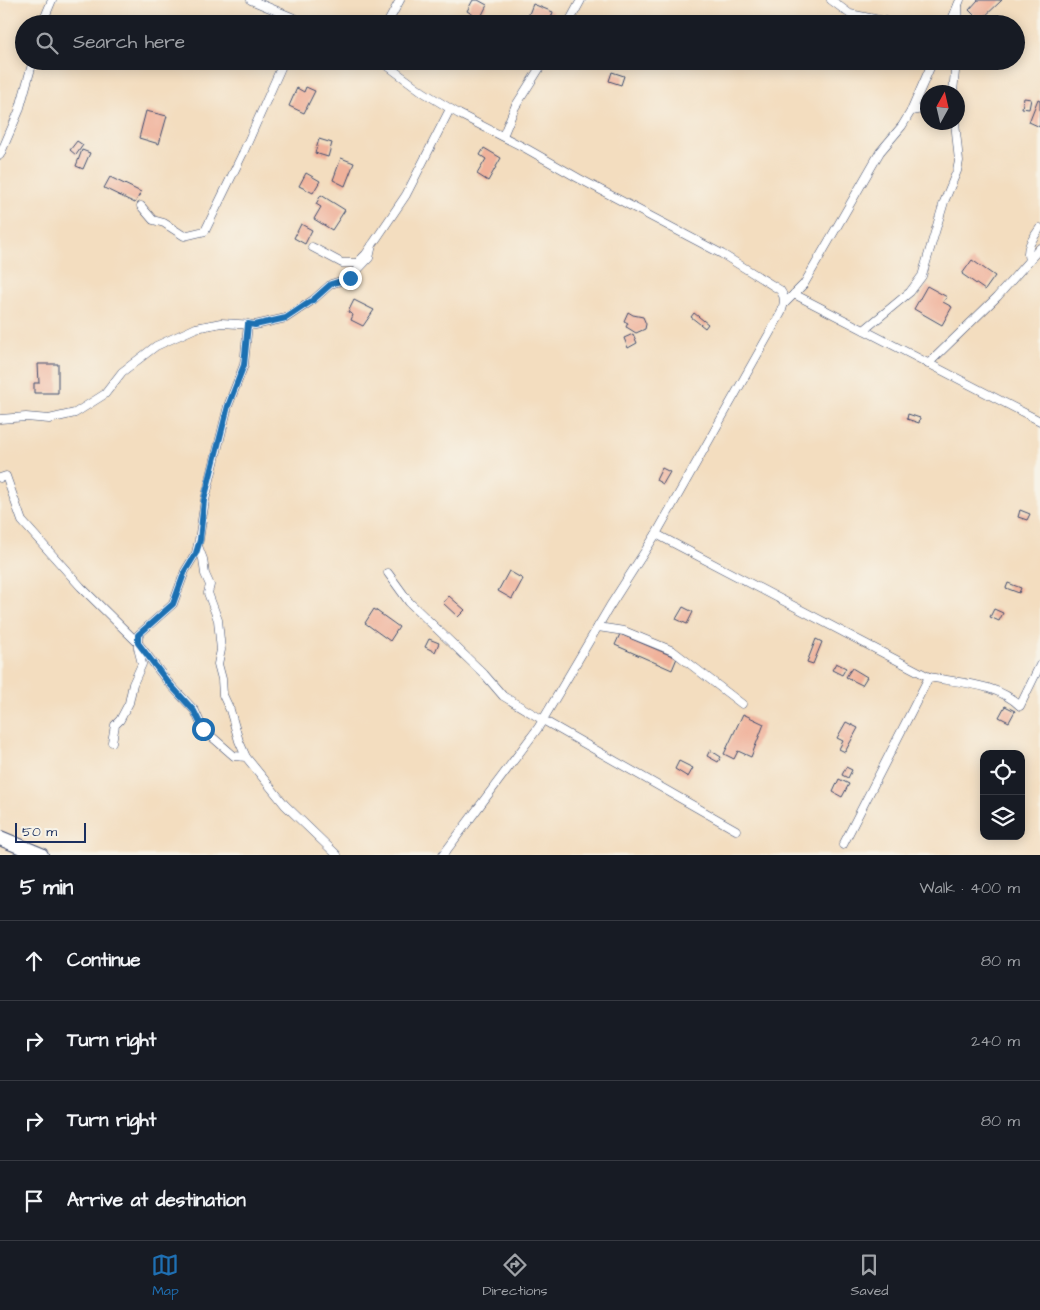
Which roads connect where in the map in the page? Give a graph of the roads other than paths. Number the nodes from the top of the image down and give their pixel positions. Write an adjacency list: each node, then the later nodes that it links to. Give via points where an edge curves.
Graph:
1 (52, 0): 7 (street)
2 (251, 0): 8 (street)
3 (400, 0): 9 (street)
4 (581, 0): 10 (street)
5 (831, 0): 11 (street)
6 (959, 2): 12 (street); 13 (street)
7 (46, 15)
8 (286, 15)
9 (392, 15)
10 (573, 15)
11 (855, 15)
12 (954, 15)
13 (959, 15)
14 (30, 70): 26 (street, via 19,111)
15 (280, 70): 27 (street, via 205,231 184,236 153,220)
16 (393, 70): 21 (street)
17 (538, 70): 25 (street, via 515,107)
18 (929, 70): 23 (street)
19 (955, 70): 20 (street)
20 (953, 85)
21 (450, 109): 25 (street); 29 (street, via 406,195)
22 (920, 109): 23 (street)
23 (911, 111): 33 (street, via 880,152 804,284)
24 (956, 130): 36 (street, via 957,171 944,202 922,276 910,292)
25 (503, 136): 34 (street, via 722,254 780,290)
26 (0, 155)
27 (141, 206)
28 (1040, 228): 32 (street, via 1028,248)
29 (372, 245): 30 (street, via 357,263 342,263); 35 (street, via 369,258 350,278 331,284 286,318)
30 (312, 247)
31 (1040, 248): 32 (street)
32 (1029, 260): 37 (street, via 997,297)
33 (794, 294): 34 (street); 36 (street)
34 (784, 303): 41 (street)
35 (248, 324): 38 (street, via 221,323 196,328 156,346 122,372 105,394 75,413 49,419); 42 (street, via 244,365 228,406 204,500)
36 (864, 330): 37 (street)
37 (928, 364): 39 (street)
38 (0, 419)
39 (1040, 422)
40 (0, 478): 45 (street, via 6,476 22,521 81,587)
41 (656, 534): 44 (street); 47 (street)
42 (198, 546): 45 (street, via 173,604 138,635); 51 (street, via 210,585 208,593 218,620 221,650 218,664 223,695)
43 (388, 573): 49 (street, via 408,602 503,696)
44 (598, 627): 48 (street, via 624,631 673,651); 49 (street)
45 (138, 643): 50 (street, via 142,664 129,703 115,725); 51 (street, via 194,711 203,729 234,756)
46 (1040, 665): 47 (street, via 1020,706 1011,697 990,688)
47 (929, 677): 54 (street)
48 (742, 704)
49 (543, 720): 52 (street); 57 (street)
50 (112, 742)
51 (246, 757): 56 (street, via 285,805)
52 (736, 830)
53 (0, 838): 55 (highway)
54 (843, 845)
55 (41, 855)
56 (337, 855)
57 (442, 855)

